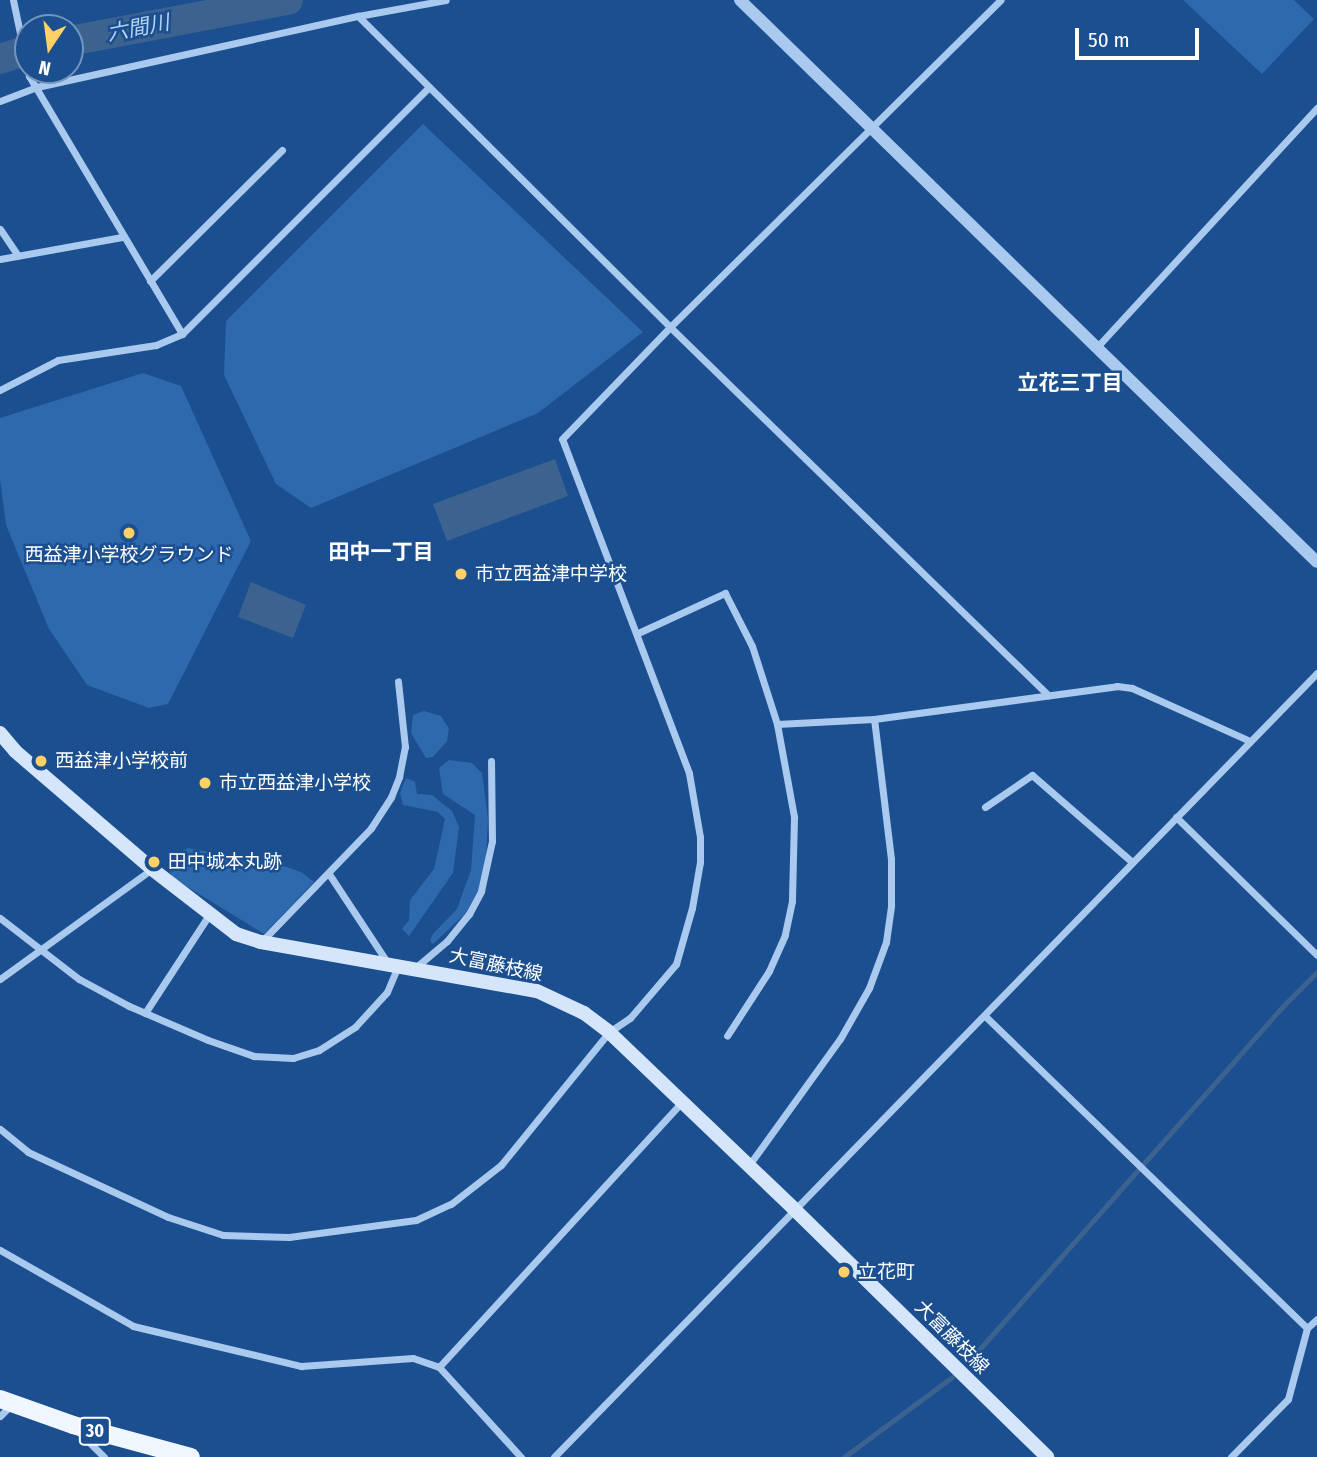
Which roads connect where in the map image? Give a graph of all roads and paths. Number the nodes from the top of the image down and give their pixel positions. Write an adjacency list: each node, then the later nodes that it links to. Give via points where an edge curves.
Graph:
1 (13, 0): 6 (street, via 29,76)
2 (446, 0): 5 (street)
3 (740, 0): 10 (street)
4 (1001, 0): 10 (street)
5 (358, 16): 6 (street); 7 (street)
6 (37, 87): 8 (street); 13 (street)
7 (429, 87): 17 (street); 18 (street)
8 (0, 101)
9 (1317, 108): 19 (street)
10 (872, 129): 17 (street); 19 (street)
11 (282, 150): 16 (street)
12 (0, 229): 14 (street)
13 (122, 237): 14 (street); 16 (street)
14 (19, 256): 15 (street)
15 (0, 259)
16 (150, 281): 18 (street)
17 (670, 327): 22 (street, via 562,439); 25 (street)
18 (181, 334): 20 (street, via 156,345 58,360)
19 (1097, 347): 21 (street)
20 (0, 390)
21 (1317, 562)
22 (638, 633): 27 (street, via 725,593 751,646); 46 (street, via 689,774 700,862 676,964 630,1018)
23 (1317, 673): 29 (street)
24 (398, 681): 35 (street, via 405,747 399,777 371,828)
25 (1048, 695): 26 (street); 29 (street, via 1132,688)
26 (874, 719): 27 (street); 50 (street, via 891,859 886,942 869,988 840,1039)
27 (778, 724): 47 (street, via 794,817 792,901 785,935 769,971)
28 (0, 733): 34 (main road, 大富藤枝線)
29 (1250, 741): 32 (street)
30 (491, 761): 42 (street, via 492,841 481,891 447,941)
31 (985, 807): 33 (street, via 1031,775)
32 (1175, 817): 33 (street); 40 (street)
33 (1132, 862): 45 (street)
34 (152, 869): 36 (main road, 大富藤枝線); 39 (street)
35 (330, 874): 38 (street); 41 (street)
36 (209, 915): 38 (main road, 大富藤枝線, via 236,934); 44 (street)
37 (0, 918): 39 (street)
38 (261, 942): 41 (main road, 大富藤枝線)
39 (39, 951): 43 (street); 44 (street, via 79,979)
40 (1317, 955)
41 (393, 964): 42 (main road, 大富藤枝線); 44 (street, via 387,992 355,1027 318,1050 293,1058 254,1056)
42 (415, 968): 46 (main road, 大富藤枝線, via 537,990 584,1013)
43 (0, 979)
44 (145, 1013)
45 (985, 1016): 51 (street); 54 (street)
46 (609, 1032): 48 (main road, 大富藤枝線); 49 (street, via 500,1165 451,1204 416,1220 350,1231 289,1237 223,1235 168,1217 51,1163 28,1152)
47 (727, 1035)
48 (681, 1103): 50 (main road, 大富藤枝線); 55 (street)
49 (0, 1129)
50 (748, 1166): 51 (main road, 大富藤枝線)
51 (793, 1208): 61 (street); 62 (main road, 大富藤枝線)
52 (0, 1251): 55 (street, via 133,1326 301,1366 413,1358)
53 (1317, 1318): 54 (street)
54 (1307, 1328): 63 (street, via 1288,1399)
55 (439, 1367): 60 (street)
56 (4, 1406): 57 (main road, 30)
57 (73, 1425): 58 (street); 59 (main road, 30)
58 (104, 1457)
59 (191, 1457)
60 (521, 1457)
61 (554, 1457)
62 (1046, 1457)
63 (1231, 1457)

